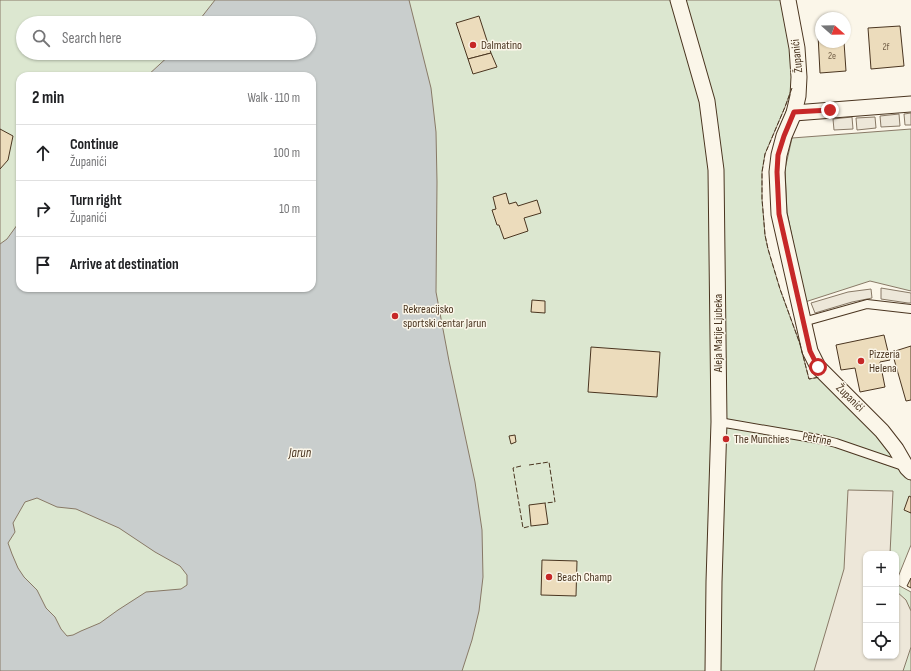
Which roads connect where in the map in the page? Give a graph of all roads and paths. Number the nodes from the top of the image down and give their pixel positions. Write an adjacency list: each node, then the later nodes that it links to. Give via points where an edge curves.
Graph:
1 (678, 0): 7 (street, Aleja Matije Ljubeka, via 707,101 716,170)
2 (788, 0): 4 (street, Županići, via 797,48 799,77)
3 (911, 104): 4 (street)
4 (794, 112): 6 (street, Županići, via 778,155 779,214)
5 (911, 309): 6 (lane, via 867,304)
6 (804, 322): 8 (street, Županići, via 810,351 818,367 882,431)
7 (719, 422): 8 (lane, Petrine, via 836,442); 9 (street, Aleja Matije Ljubeka)
8 (909, 470)
9 (713, 671)

